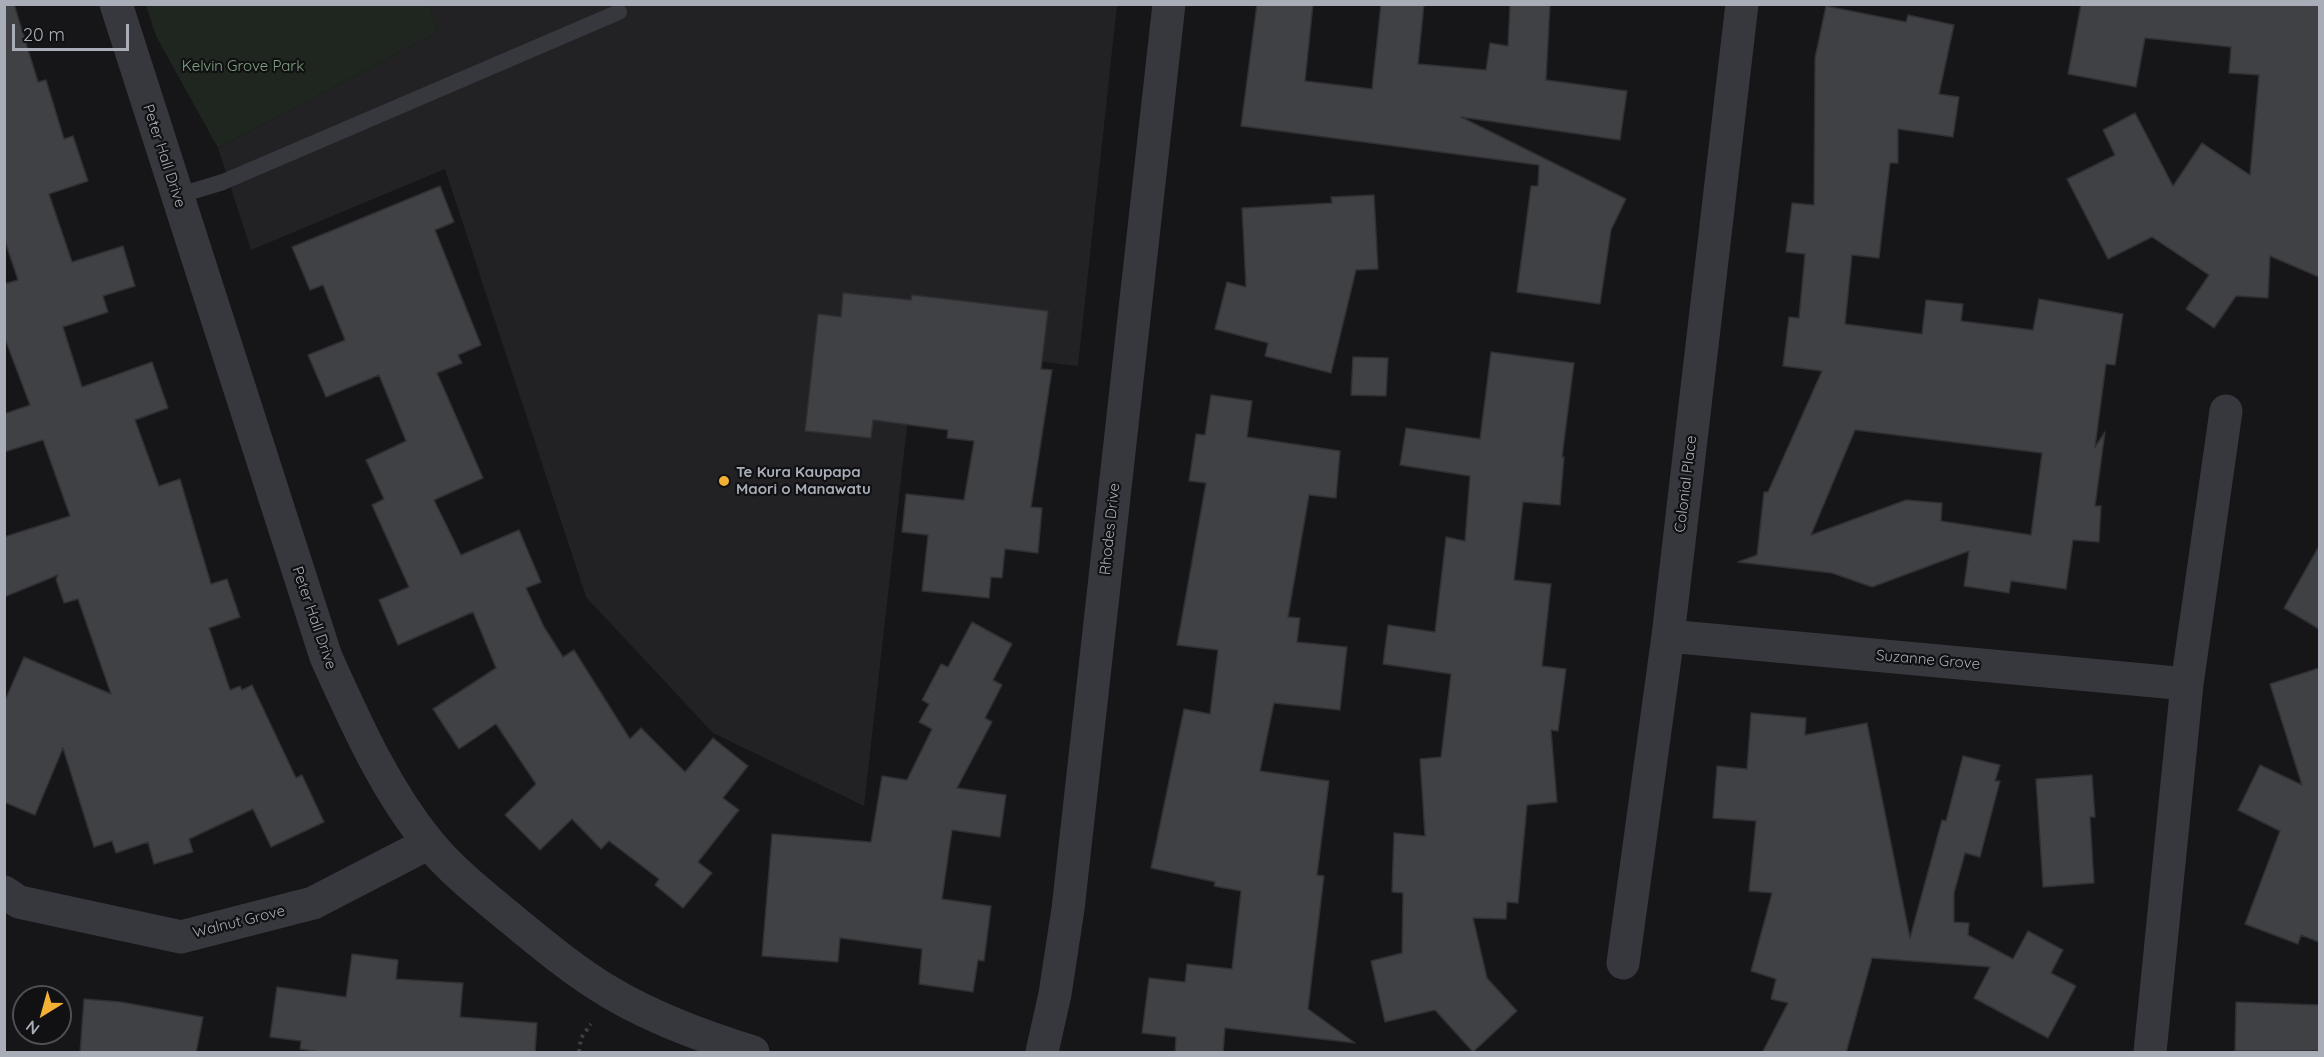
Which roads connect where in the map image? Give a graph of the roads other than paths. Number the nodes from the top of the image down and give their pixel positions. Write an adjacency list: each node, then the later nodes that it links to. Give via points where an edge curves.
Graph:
1 (116, 4): 5 (street, Peter Hall Drive)
2 (1168, 4): 13 (street, Rhodes Drive, via 1068,909)
3 (1743, 4): 7 (street, Colonial Place)
4 (619, 12): 5 (lane, via 223,182)
5 (177, 196): 9 (street, Peter Hall Drive, via 326,657 363,739)
6 (2226, 411): 8 (street)
7 (1668, 636): 8 (street, Suzanne Grove); 11 (street, Colonial Place)
8 (2187, 684): 14 (street)
9 (429, 843): 10 (street, Walnut Grove, via 313,903 181,937 19,902); 12 (street, Peter Hall Drive, via 482,894 558,957 611,993 662,1019)
10 (4, 892)
11 (1623, 963)
12 (753, 1053)
13 (1042, 1053)
14 (2150, 1053)

